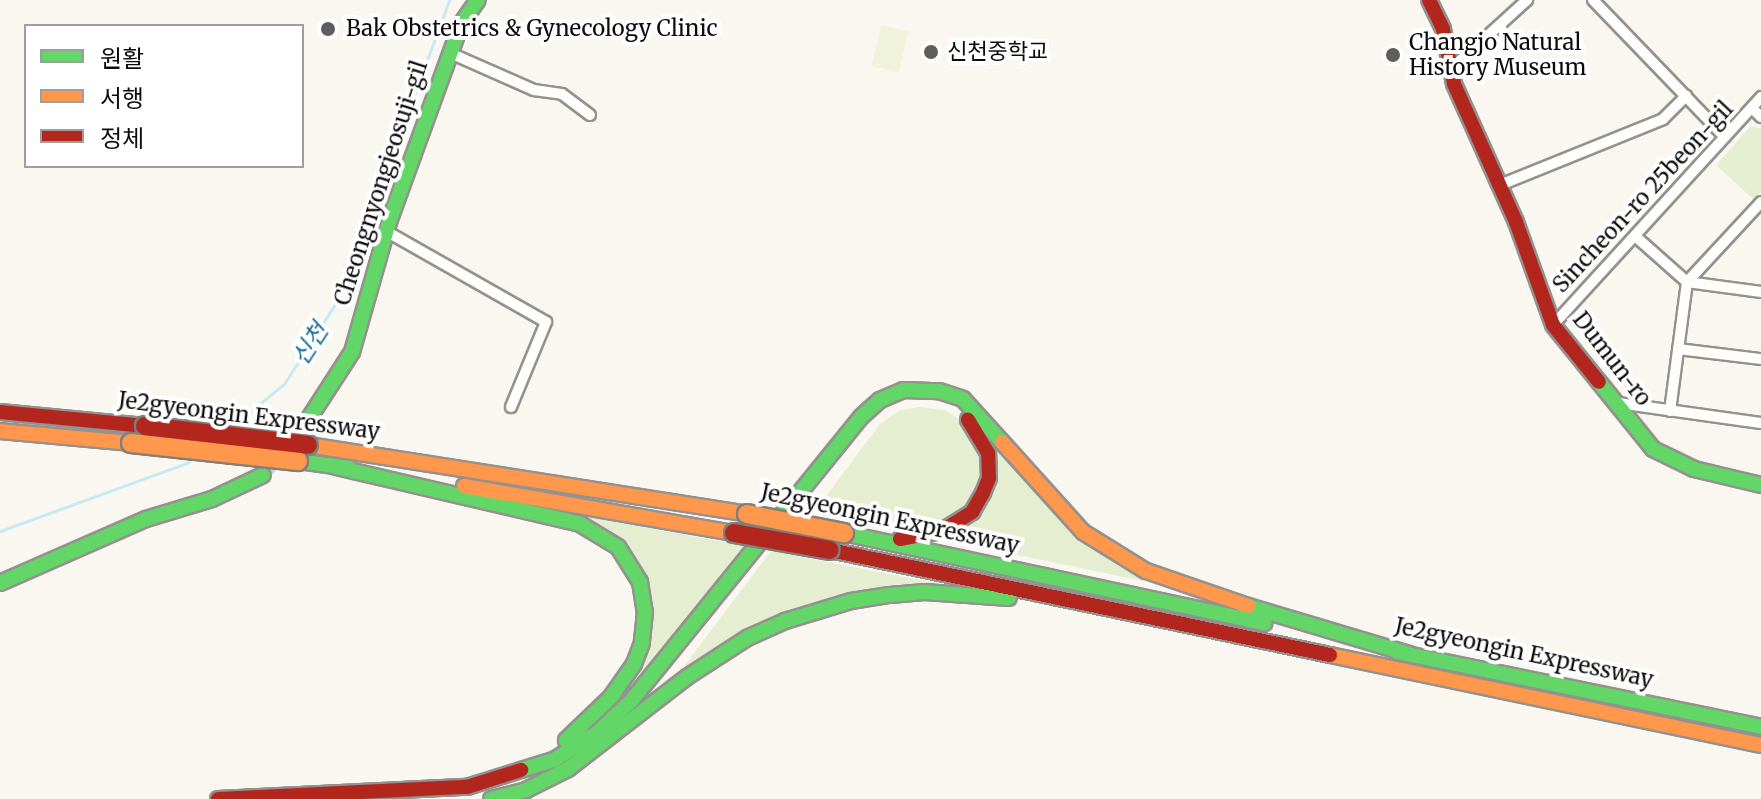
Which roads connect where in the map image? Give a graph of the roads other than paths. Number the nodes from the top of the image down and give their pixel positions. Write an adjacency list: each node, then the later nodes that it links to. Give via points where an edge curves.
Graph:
1 (478, 0): 5 (main road, Cheongnyongjeosuji-gil)
2 (1429, 0): 6 (main road, Dumun-ro, via 1443,29)
3 (1527, 0): 6 (street)
4 (1593, 0): 7 (street)
5 (450, 53): 10 (street, via 534,90 562,94); 15 (main road, Cheongnyongjeosuji-gil)
6 (1451, 69): 13 (main road, Dumun-ro)
7 (1686, 96): 12 (street); 13 (street, via 1663,119)
8 (1761, 97): 9 (street, Sincheon-ro 25beon-gil)
9 (1752, 108): 11 (street); 12 (street, Sincheon-ro 25beon-gil)
10 (590, 115)
11 (1761, 117)
12 (1725, 137): 16 (street, Sincheon-ro 25beon-gil)
13 (1500, 185): 19 (main road, Dumun-ro)
14 (1758, 210): 17 (street)
15 (386, 231): 23 (street, via 546,322); 26 (main road, Cheongnyongjeosuji-gil, via 352,352)
16 (1635, 236): 17 (street); 19 (street, Sincheon-ro 25beon-gil)
17 (1687, 282): 18 (street); 20 (street)
18 (1761, 292)
19 (1553, 325): 22 (main road, Dumun-ro)
20 (1678, 349): 21 (street); 24 (street)
21 (1761, 359)
22 (1618, 403): 24 (street); 32 (main road, Dumun-ro, via 1637,432 1667,459)
23 (511, 407)
24 (1670, 411): 27 (street)
25 (0, 412): 29 (main road, Je2gyeongin Expressway, bridge, via 145,426)
26 (306, 423)
27 (1761, 423)
28 (0, 431): 29 (main road, Je2gyeongin Expressway, bridge)
29 (303, 453): 30 (main road, Je2gyeongin Expressway); 33 (main road, Je2gyeongin Expressway, bridge, via 747,514)
30 (336, 467): 35 (main road, Je2gyeongin Expressway, bridge, via 605,508); 40 (main road, via 580,524 604,536 630,563 640,582 645,612 634,664 579,730)
31 (263, 475): 34 (main road)
32 (1761, 485)
33 (870, 538): 36 (main road, Je2gyeongin Expressway); 38 (main road, via 923,537 972,512 989,478 988,453 964,415 919,400 886,411 869,425)
34 (0, 583)
35 (1096, 606): 38 (main road, via 925,592 851,601 747,638); 39 (main road, Je2gyeongin Expressway)
36 (1409, 654): 37 (main road, Je2gyeongin Expressway); 40 (main road, via 1146,571 1083,532 963,399 939,391 903,390 880,400 861,417 631,701 598,732 554,760)
37 (1761, 727)
38 (616, 730): 42 (main road, via 568,769 526,790)
39 (1761, 745)
40 (522, 772): 41 (main road, via 467,787)
41 (218, 799)
42 (491, 799)

